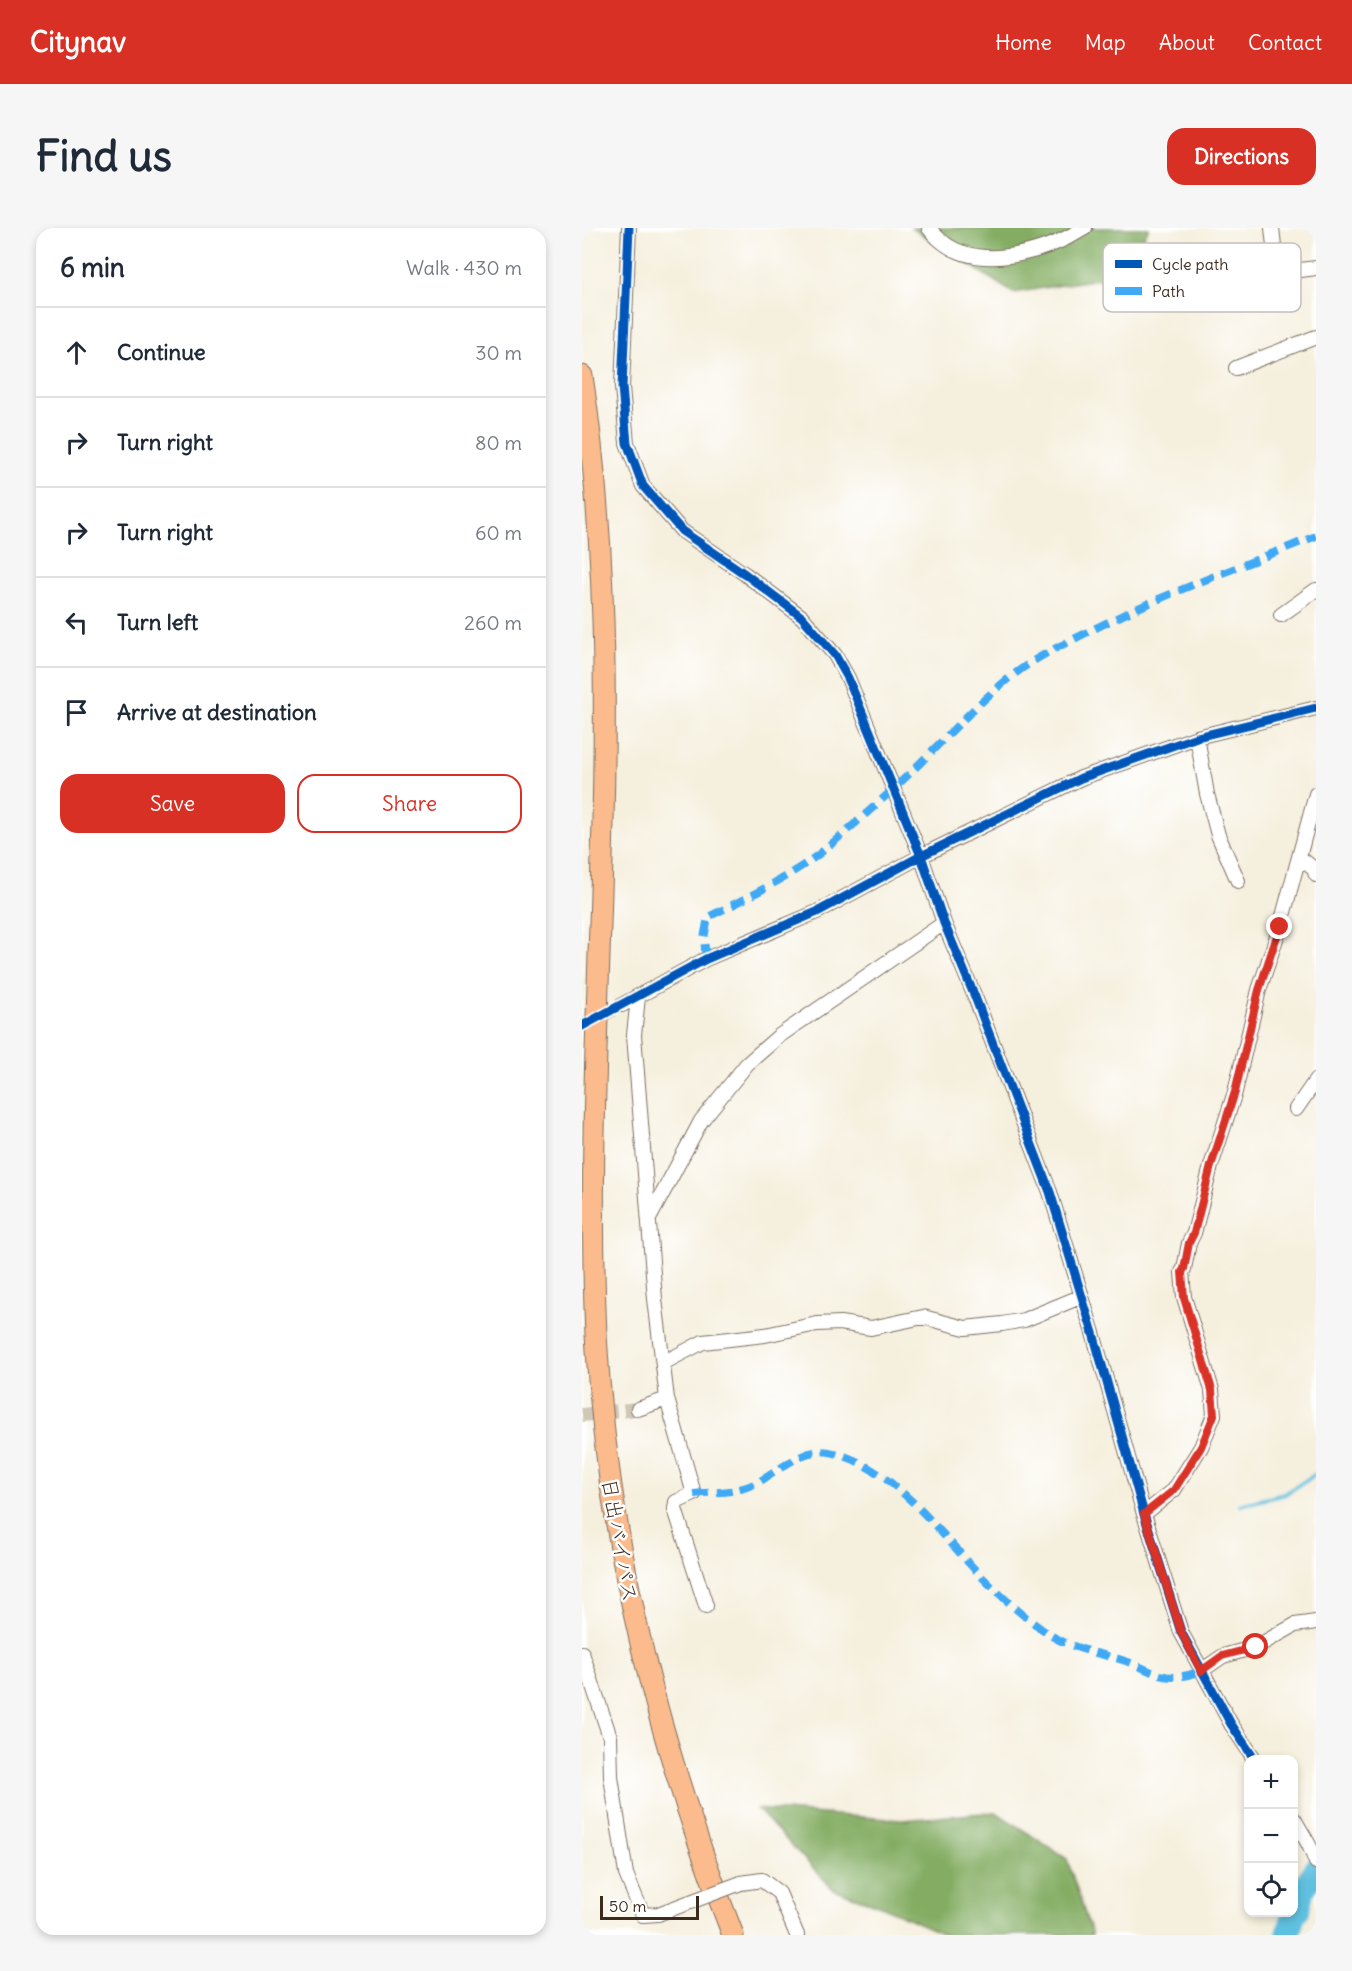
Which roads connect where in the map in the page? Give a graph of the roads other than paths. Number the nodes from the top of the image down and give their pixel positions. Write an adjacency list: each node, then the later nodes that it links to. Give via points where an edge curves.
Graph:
1 (629, 228): 16 (street, via 622,387 627,443 643,486 682,531 802,617 835,655)
2 (929, 228): 3 (street, via 954,250 984,258 1025,254)
3 (1085, 228)
4 (1272, 228): 5 (street)
5 (1274, 243)
6 (1316, 268): 7 (street)
7 (1301, 270)
8 (1316, 337): 9 (street)
9 (1236, 368)
10 (582, 376): 38 (highway, 日出バイパス, via 594,472 603,652 592,1230 606,1457 624,1575 658,1717 703,1860)
11 (1316, 590): 12 (street)
12 (1281, 615)
13 (1316, 708): 14 (street)
14 (1197, 737): 16 (street, via 1081,778); 19 (street, via 1218,835)
15 (1316, 794): 17 (street)
16 (921, 856): 20 (street); 21 (street, via 817,912 706,959)
17 (1299, 857): 18 (street); 30 (street, via 1182,1272 1184,1298 1212,1390 1214,1415 1201,1447 1174,1490)
18 (1316, 875)
19 (1238, 880)
20 (944, 923): 25 (street, via 779,1036 747,1064 701,1120); 26 (street, via 1050,1192)
21 (638, 997): 22 (street); 25 (street, via 634,1035)
22 (622, 1005)
23 (1316, 1080): 24 (street)
24 (1296, 1109)
25 (648, 1221): 27 (street)
26 (1080, 1297): 27 (street, via 1024,1320 1002,1324 965,1328 923,1317 871,1328 817,1324 703,1342); 30 (street)
27 (663, 1363): 28 (street)
28 (667, 1399): 29 (street); 31 (street, via 694,1494 676,1502 675,1509)
29 (638, 1409)
30 (1144, 1514): 34 (street, via 1181,1632)
31 (706, 1606)
32 (1316, 1622): 34 (street, via 1295,1625 1256,1647 1222,1656)
33 (582, 1653): 39 (street, bridge, via 610,1737 611,1778 626,1874 643,1916 741,1883 762,1880 779,1893)
34 (1201, 1671): 35 (street)
35 (1252, 1755)
36 (1298, 1827): 37 (street)
37 (1316, 1862)
38 (733, 1935)
39 (797, 1935)

